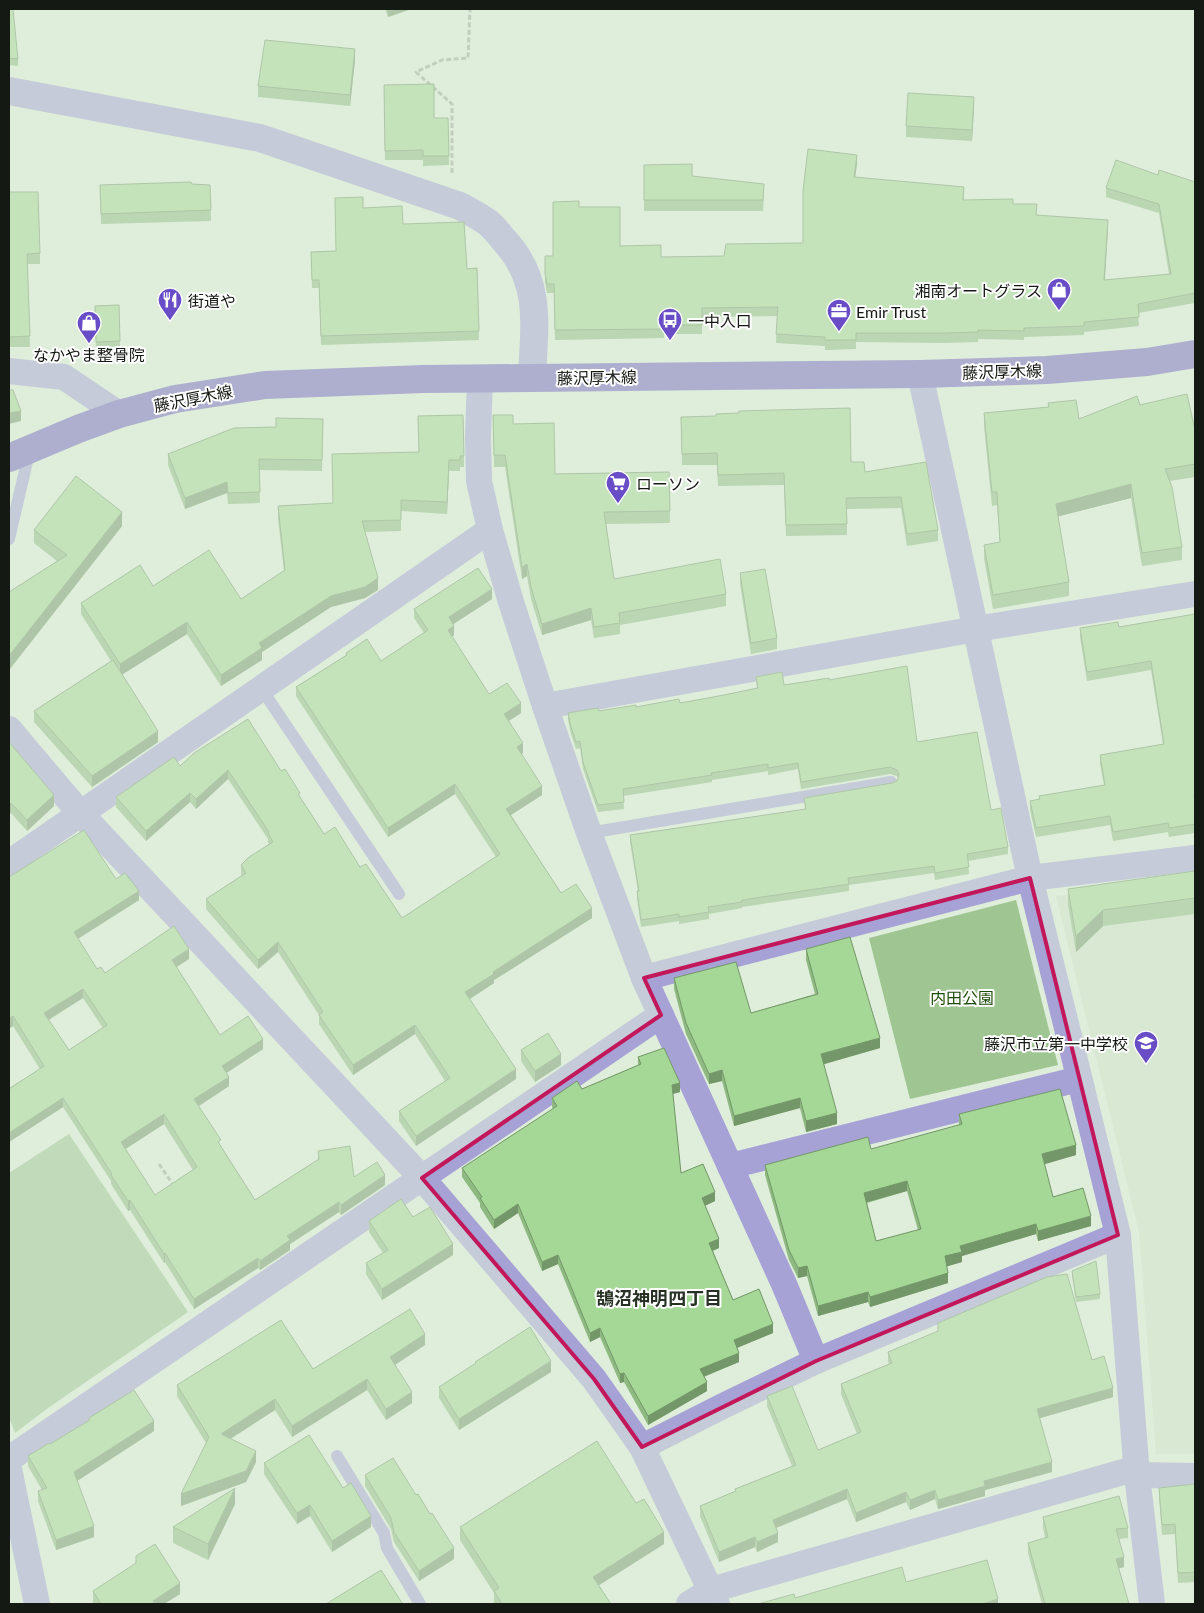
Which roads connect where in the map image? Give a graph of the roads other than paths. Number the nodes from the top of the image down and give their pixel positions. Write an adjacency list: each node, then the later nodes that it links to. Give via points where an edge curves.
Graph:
1 (9, 91): 5 (street, via 260,138 460,206 488,223 512,248 525,271 533,296)
2 (1195, 354): 4 (main road, 藤沢厚木線, via 1147,362 1047,370)
3 (9, 371): 7 (street, via 64,377)
4 (920, 374): 5 (main road, 藤沢厚木線); 12 (street)
5 (532, 378): 6 (main road, 藤沢厚木線)
6 (480, 379): 7 (main road, 藤沢厚木線, via 265,385 174,399); 9 (street, via 479,481)
7 (120, 414): 8 (main road, 藤沢厚木線)
8 (20, 453): 10 (lane)
9 (490, 530): 13 (street); 14 (street)
10 (9, 539)
11 (1195, 594): 12 (street)
12 (976, 629): 14 (street); 21 (street)
13 (261, 688): 17 (street); 22 (lane)
14 (545, 706): 18 (street)
15 (9, 729): 17 (street)
16 (891, 782): 18 (lane)
17 (80, 813): 20 (street); 27 (street)
18 (589, 833): 23 (street)
19 (1195, 858): 21 (street)
20 (9, 863)
21 (1030, 878): 23 (street); 25 (street)
22 (399, 894)
23 (644, 978): 24 (street)
24 (661, 1015): 26 (street); 27 (street)
25 (1080, 1079): 26 (street); 28 (street)
26 (730, 1166): 29 (street)
27 (422, 1178): 30 (street, via 594,1379); 32 (street)
28 (1118, 1235): 29 (street); 34 (street)
29 (816, 1361): 30 (street)
30 (642, 1447): 36 (street)
31 (337, 1456): 38 (lane, via 384,1533 387,1548)
32 (9, 1459)
33 (9, 1469): 37 (street)
34 (1137, 1472): 35 (street); 36 (street); 40 (street)
35 (1195, 1476)
36 (714, 1597): 39 (street)
37 (37, 1604)
38 (420, 1604)
39 (688, 1604)
40 (1152, 1604)

